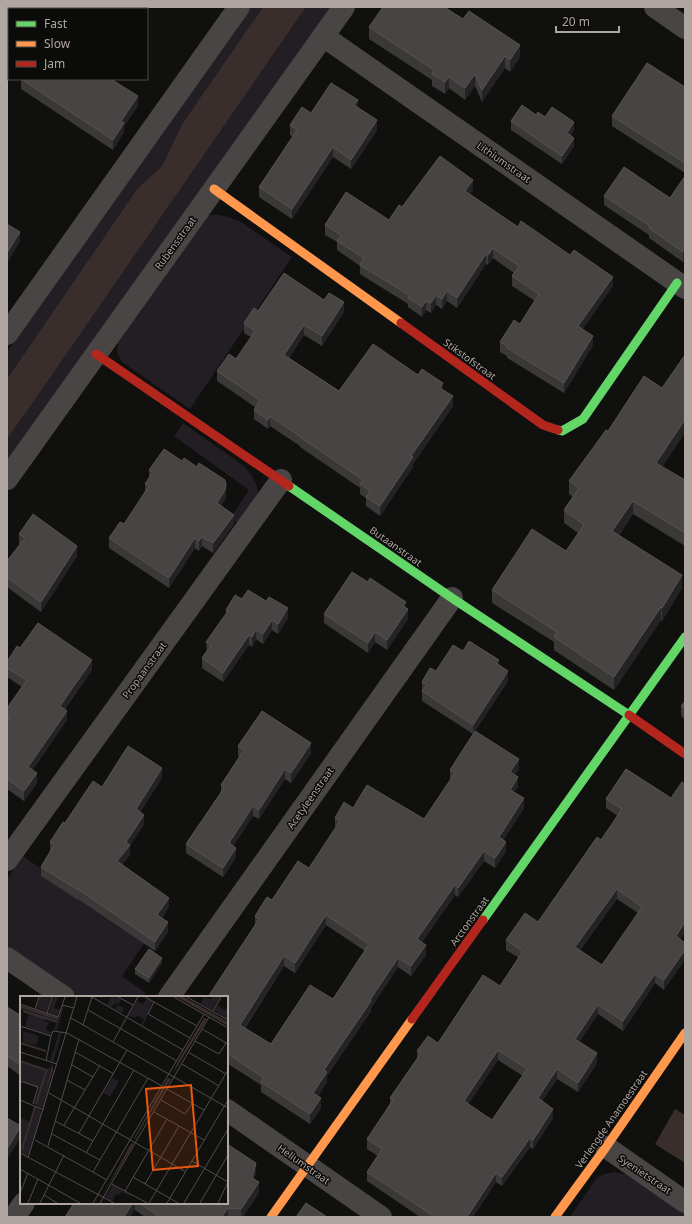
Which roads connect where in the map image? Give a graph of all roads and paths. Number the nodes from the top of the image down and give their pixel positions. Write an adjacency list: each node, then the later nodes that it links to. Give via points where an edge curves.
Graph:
1 (239, 7): 8 (street)
2 (344, 7): 5 (street, Rubensstraat)
3 (655, 7): 4 (street)
4 (685, 28)
5 (323, 36): 6 (street, Rubensstraat); 7 (street, Lithiumstraat)
6 (214, 189): 7 (street, Stikstofstraat, via 543,425 562,431 583,419); 9 (street, Rubensstraat)
7 (681, 286)
8 (7, 334)
9 (96, 354): 10 (street, Rubensstraat); 11 (street, Butaanstraat)
10 (7, 480)
11 (281, 480): 12 (street, Butaanstraat); 16 (street, Propaanstraat)
12 (452, 598): 14 (street, Butaanstraat); 19 (street, Acetyleenstraat)
13 (685, 637): 14 (street, Arctonstraat)
14 (630, 715): 15 (street, Butaanstraat); 23 (street, Arctonstraat)
15 (685, 754)
16 (7, 860)
17 (7, 958): 18 (street)
18 (63, 996)
19 (169, 996)
20 (685, 1033): 22 (street, Verlengde Anamoestraat)
21 (228, 1111): 23 (street, Heliumstraat)
22 (606, 1147): 24 (street, Syenietstraat); 29 (street, Verlengde Anamoestraat)
23 (307, 1166): 27 (street, Arctonstraat); 28 (street, Heliumstraat)
24 (685, 1202)
25 (23, 1204): 26 (street)
26 (14, 1217)
27 (271, 1217)
28 (381, 1217)
29 (555, 1217)

